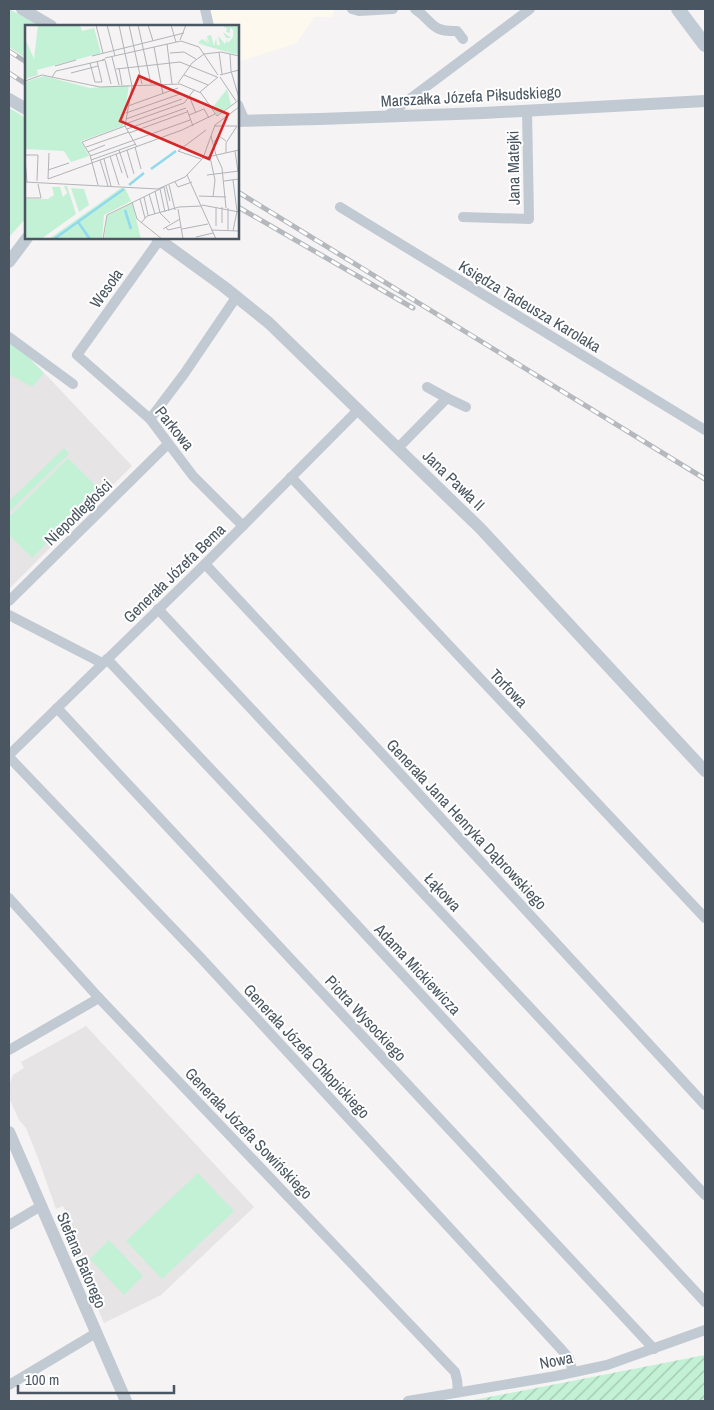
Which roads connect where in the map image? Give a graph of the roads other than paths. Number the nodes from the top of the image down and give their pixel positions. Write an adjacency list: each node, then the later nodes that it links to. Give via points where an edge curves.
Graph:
1 (22, 9): 8 (street)
2 (205, 9): 9 (street)
3 (352, 9): 4 (street)
4 (393, 9)
5 (415, 9): 10 (street, via 434,28 458,31)
6 (530, 9): 16 (street)
7 (678, 9): 11 (main road)
8 (49, 25)
9 (209, 25)
10 (463, 39)
11 (705, 45)
12 (9, 99): 14 (street)
13 (705, 100): 15 (street, Marszałka Józefa Piłsudskiego)
14 (25, 107)
15 (527, 110): 16 (street, Marszałka Józefa Piłsudskiego); 19 (street, Jana Matejki, via 529,219)
16 (387, 116): 17 (street, Marszałka Józefa Piłsudskiego)
17 (241, 121)
18 (340, 207): 33 (street, Księdza Tadeusza Karolaka)
19 (463, 218)
20 (26, 239): 23 (street)
21 (157, 239): 26 (street, Wesoła)
22 (159, 239): 24 (street, Jana Pawła II)
23 (9, 262)
24 (237, 296): 31 (street, Jana Pawła II); 32 (street)
25 (9, 337): 27 (street)
26 (77, 355): 32 (street, Parkowa)
27 (73, 384)
28 (427, 386): 29 (street)
29 (447, 398): 30 (street); 35 (street)
30 (466, 408)
31 (358, 410): 35 (street, Jana Pawła II); 36 (street, Generała Józefa Bema)
32 (150, 419): 34 (street, Parkowa)
33 (705, 430)
34 (168, 444): 37 (street, Parkowa, via 193,476); 39 (street, Niepodległości)
35 (398, 448): 45 (street, Jana Pawła II, via 480,528)
36 (291, 477): 37 (street, Generała Józefa Bema); 47 (street, Torfowa)
37 (243, 526): 38 (street, Generała Józefa Bema)
38 (205, 564): 40 (street, Generała Józefa Bema); 50 (street, Generała Jana Henryka Dąbrowskiego)
39 (9, 601)
40 (158, 610): 42 (street, Generała Józefa Bema); 52 (street, Łąkowa)
41 (9, 615): 42 (street, Adama Mickiewicza)
42 (104, 661): 43 (street, Generała Józefa Bema); 55 (street, Adama Mickiewicza, via 319,884)
43 (57, 708): 44 (street, Generała Józefa Bema); 58 (street, Piotra Wysockiego)
44 (9, 756): 59 (street, Generała Józefa Chłopickiego, via 201,958 561,1349 569,1358)
45 (705, 771)
46 (9, 898): 48 (street, Generała Józefa Sowińskiego)
47 (705, 918)
48 (99, 998): 49 (street); 61 (street, Generała Józefa Sowińskiego, via 455,1372)
49 (9, 1050)
50 (705, 1105)
51 (9, 1132): 53 (street, Stefana Batorego)
52 (705, 1195)
53 (41, 1206): 54 (street); 57 (street, Stefana Batorego)
54 (9, 1225)
55 (705, 1302)
56 (705, 1330): 58 (street, Nowa)
57 (96, 1333): 60 (street); 62 (street, Stefana Batorego)
58 (654, 1349): 59 (street, Nowa, via 607,1365)
59 (573, 1372): 61 (street, Nowa)
60 (9, 1385)
61 (458, 1392): 63 (street, Nowa)
62 (126, 1401)
63 (408, 1401)

